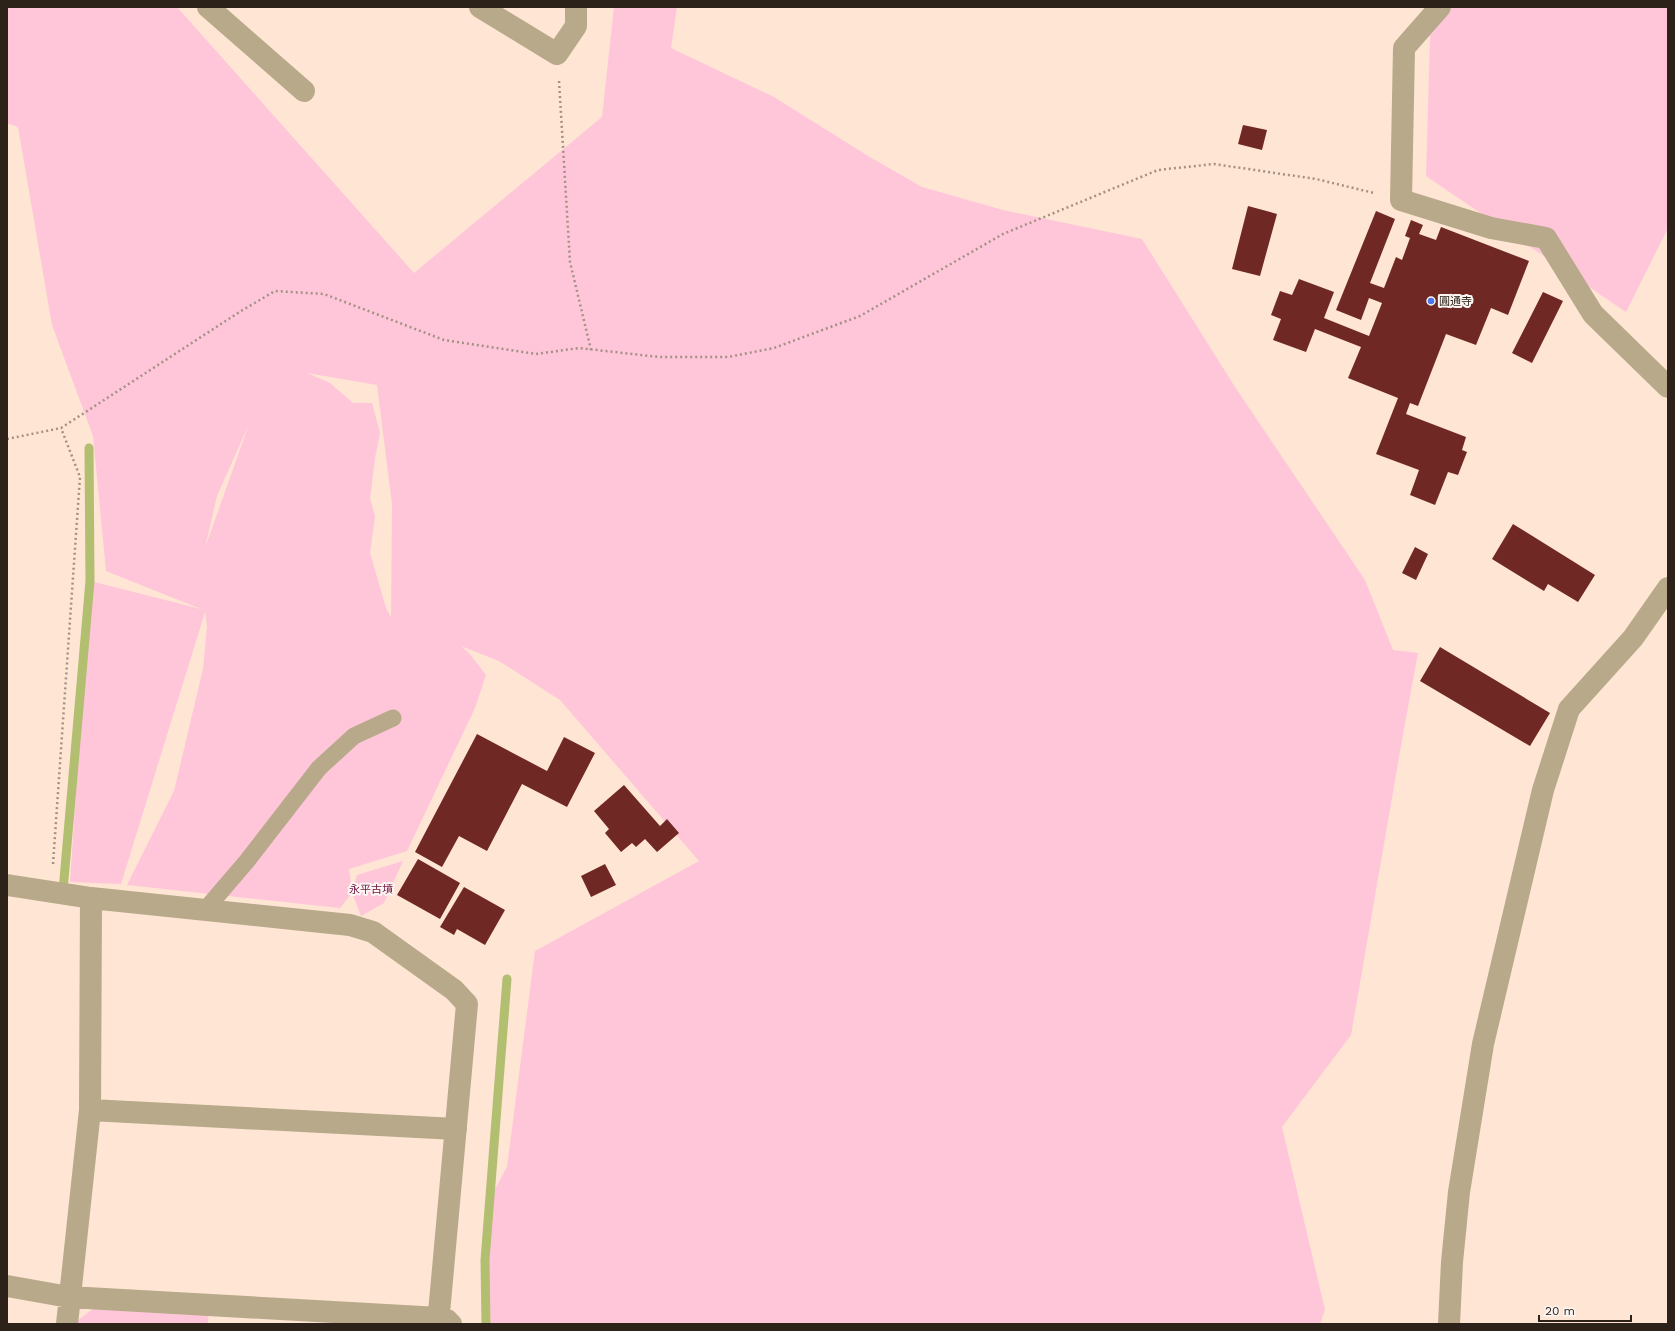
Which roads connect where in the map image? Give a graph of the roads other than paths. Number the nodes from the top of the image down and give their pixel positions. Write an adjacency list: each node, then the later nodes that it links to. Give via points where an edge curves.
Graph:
1 (208, 7): 5 (street)
2 (480, 7): 3 (street, via 557,54 576,26)
3 (576, 7)
4 (1440, 7): 6 (street, via 1404,48 1400,200 1491,228 1546,238 1594,314)
5 (304, 91)
6 (1668, 387)
7 (1668, 588): 18 (street, via 1633,638 1569,709 1543,790 1483,1044 1459,1192)
8 (393, 718): 11 (lane, via 354,736 319,768 247,861)
9 (7, 885): 10 (street)
10 (91, 898): 11 (street); 12 (street)
11 (205, 910): 13 (street, via 350,925 373,932 454,990 467,1004)
12 (90, 1110): 13 (street); 15 (street)
13 (456, 1129): 16 (street)
14 (7, 1286): 15 (street)
15 (69, 1298): 16 (street); 17 (street)
16 (443, 1322)
17 (67, 1324)
18 (1449, 1324)

